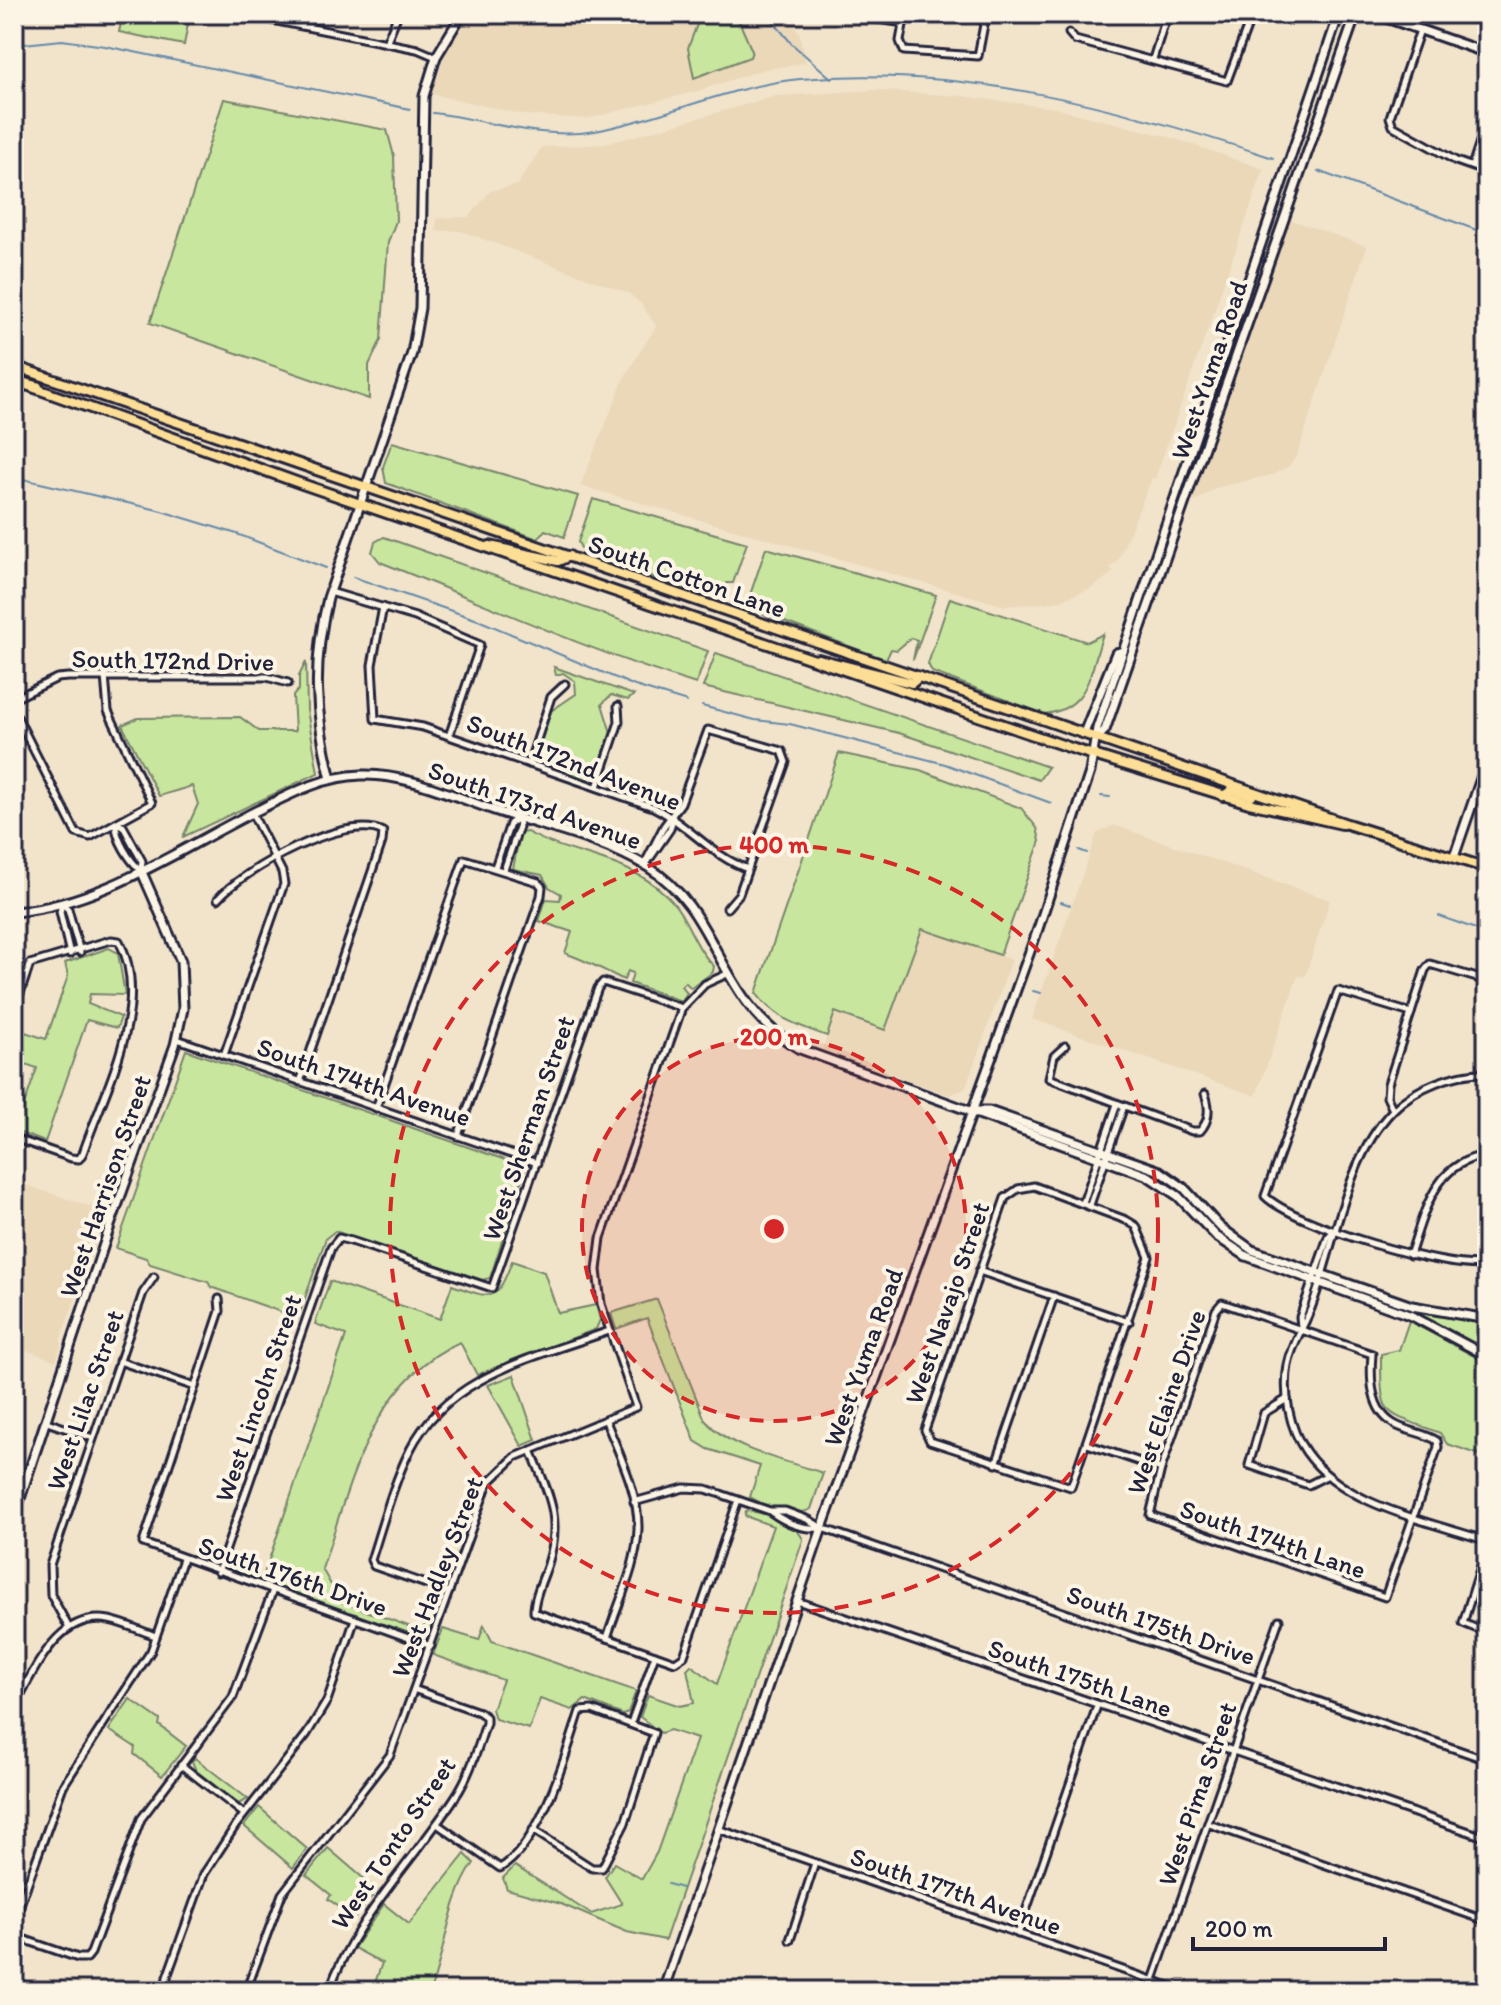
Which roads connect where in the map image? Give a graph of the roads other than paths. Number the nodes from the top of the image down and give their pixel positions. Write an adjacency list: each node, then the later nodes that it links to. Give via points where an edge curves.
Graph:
1 (242, 14): 12 (street)
2 (398, 14): 16 (street)
3 (462, 14): 18 (street)
4 (846, 14): 13 (street)
5 (905, 14): 13 (street)
6 (986, 14): 13 (street, via 978,56 904,51)
7 (1167, 14): 19 (street)
8 (1252, 14): 19 (street, via 1227,81)
9 (1339, 14): 23 (street, West Yuma Road)
10 (1356, 14): 24 (street, West Yuma Road)
11 (1375, 14): 14 (street)
12 (277, 18): 16 (street)
13 (904, 23)
14 (1420, 30): 17 (street); 21 (street, via 1390,117 1393,126)
15 (1069, 33): 19 (street, via 1075,40)
16 (386, 43): 18 (street)
17 (1487, 53)
18 (436, 57): 28 (street, via 423,111 419,319)
19 (1153, 59)
20 (1487, 120): 21 (street)
21 (1472, 166): 22 (street)
22 (1487, 172)
23 (1281, 190): 24 (street, via 1285,198 1266,253); 29 (street, West Yuma Road)
24 (1268, 261): 35 (street, West Yuma Road)
25 (14, 366): 28 (main road, South Cotton Lane)
26 (14, 383): 27 (highway)
27 (37, 387): 30 (main road, South Cotton Lane)
28 (366, 486): 30 (street); 32 (main road, South Cotton Lane)
29 (1175, 497): 35 (street, via 1180,504); 38 (street, West Yuma Road)
30 (360, 504): 31 (main road, South Cotton Lane); 33 (street)
31 (476, 545): 32 (main road, via 558,561); 37 (main road, South Cotton Lane)
32 (569, 556): 36 (main road, South Cotton Lane)
33 (330, 592): 34 (street); 53 (street, via 316,697)
34 (383, 607): 48 (street, South 172nd Avenue, via 372,665 375,719 406,722); 48 (street, via 480,645)
35 (1146, 612): 49 (street, West Yuma Road, via 1105,730)
36 (733, 613): 37 (main road); 41 (main road, South Cotton Lane)
37 (727, 630): 39 (main road, South Cotton Lane)
38 (1123, 651): 47 (street, via 1116,653); 49 (street, West Yuma Road)
39 (804, 657): 41 (main road, via 912,683); 50 (main road, South Cotton Lane)
40 (105, 676): 42 (street, South 172nd Drive, via 267,677); 44 (street, South 172nd Drive, via 57,678); 60 (street, via 108,711 152,803)
41 (919, 677): 47 (main road, South Cotton Lane)
42 (288, 683)
43 (565, 684): 52 (street, via 551,697)
44 (14, 699)
45 (618, 706): 54 (street, via 619,722)
46 (14, 711): 60 (street, via 76,833 90,837)
47 (1084, 733): 49 (main road, South Cotton Lane)
48 (449, 736): 52 (street, South 172nd Avenue)
49 (1098, 737): 50 (street, West Yuma Road); 56 (main road, South Cotton Lane)
50 (1094, 755): 55 (main road, South Cotton Lane); 91 (street, West Yuma Road)
51 (1487, 761): 62 (street)
52 (529, 764): 54 (street, South 172nd Avenue)
53 (331, 779): 57 (street, South 173rd Avenue); 59 (street, South 173rd Avenue, via 401,779)
54 (597, 787): 58 (street, South 172nd Avenue)
55 (1223, 796): 56 (main road, via 1232,790); 61 (main road, South Cotton Lane)
56 (1284, 801): 61 (main road, South Cotton Lane)
57 (252, 813): 63 (street); 68 (street, South 173rd Avenue)
58 (673, 817): 64 (street); 67 (street, South 172nd Avenue, via 722,856); 67 (street, via 708,730 786,756)
59 (517, 818): 64 (street, South 173rd Avenue); 65 (street); 69 (street, via 519,827)
60 (116, 823): 68 (street, West Harrison Street, via 125,828 142,861)
61 (1347, 824): 62 (main road, South Cotton Lane)
62 (1454, 857): 66 (main road, South Cotton Lane)
63 (275, 859): 70 (street, via 230,885); 83 (street, via 284,884); 85 (street, via 344,829 383,832)
64 (644, 865): 76 (street, South 173rd Avenue, via 687,901)
65 (495, 867): 69 (street); 89 (street, via 464,859)
66 (1487, 868)
67 (748, 869): 72 (street)
68 (141, 870): 71 (street, South 173rd Avenue); 81 (street, West Harrison Street, via 181,961 183,1009)
69 (504, 870): 92 (street, via 542,887)
70 (218, 899)
71 (62, 904): 73 (street, South 173rd Avenue); 74 (street); 75 (street)
72 (727, 908)
73 (14, 912)
74 (80, 952): 75 (street); 93 (street, via 119,941 130,964 131,1012 79,1159)
75 (70, 954): 79 (street, via 30,964)
76 (727, 974): 78 (street, via 694,993); 91 (street, South 173rd Avenue, via 751,1012 800,1049)
77 (1487, 981): 80 (street, via 1430,964)
78 (682, 1008): 97 (street, West Sherman Street, via 603,982); 111 (street, West Hadley Street, via 601,1238 598,1287)
79 (14, 1011)
80 (1411, 1013): 90 (street, via 1388,1084); 99 (street, via 1338,991 1265,1196 1288,1212)
81 (177, 1039): 83 (street, South 174th Avenue); 117 (street, West Harrison Street)
82 (1065, 1046): 87 (street, via 1054,1056 1049,1078)
83 (224, 1055): 85 (street, South 174th Avenue)
84 (1487, 1073): 90 (street, via 1429,1086)
85 (300, 1082): 89 (street, South 174th Avenue)
86 (1205, 1094): 88 (street, via 1208,1116 1200,1131)
87 (1117, 1104): 88 (street); 94 (street)
88 (1124, 1106): 94 (street)
89 (376, 1108): 92 (street, South 174th Avenue)
90 (1393, 1110): 99 (street, via 1368,1142)
91 (972, 1111): 94 (street, South 173rd Avenue, via 989,1111); 96 (street, South 173rd Avenue); 129 (street, West Yuma Road)
92 (458, 1136): 97 (street, South 174th Avenue)
93 (14, 1138)
94 (1105, 1150): 96 (street); 105 (street, South 173rd Avenue, via 1160,1171 1245,1245)
95 (1487, 1155): 101 (street, via 1456,1164 1432,1193)
96 (1102, 1160): 98 (street); 105 (street, South 173rd Avenue, via 1164,1185 1239,1252)
97 (537, 1163): 100 (street, West Sherman Street, via 492,1288)
98 (1086, 1204): 103 (street, West Navajo Street, via 1034,1186 1018,1189 1005,1198); 109 (street, via 1136,1226 1145,1242 1149,1257)
99 (1336, 1229): 101 (street); 105 (street, via 1328,1237)
100 (339, 1238): 132 (street, West Lincoln Street, via 331,1248)
101 (1410, 1255): 102 (street)
102 (1487, 1264)
103 (979, 1271): 106 (street); 121 (street, West Navajo Street, via 925,1430 926,1437)
104 (154, 1277): 113 (street, West Lilac Street)
105 (1318, 1278): 108 (street, South 173rd Avenue, via 1412,1306); 110 (street); 112 (street, South 173rd Avenue, via 1412,1316)
106 (1054, 1296): 109 (street); 121 (street)
107 (219, 1299): 114 (street, via 220,1311)
108 (1487, 1319)
109 (1129, 1322): 119 (street)
110 (1301, 1327): 115 (street, via 1288,1365); 122 (street, West Elaine Drive, via 1222,1303); 127 (street, via 1372,1354 1371,1383 1378,1409 1393,1424 1437,1441)
111 (609, 1331): 116 (street, West Hadley Street, via 636,1407); 134 (street, via 488,1375 443,1405 410,1450 371,1560 374,1566)
112 (1487, 1356)
113 (119, 1361): 114 (street); 118 (street, West Lilac Street)
114 (195, 1387): 131 (street, South 176th Drive, via 143,1543)
115 (1287, 1399): 123 (street, via 1298,1437); 123 (street, via 1264,1413 1249,1465 1308,1485)
116 (606, 1421): 120 (street, West Hadley Street); 125 (street)
117 (47, 1422): 118 (street); 128 (street, West Harrison Street)
118 (93, 1438): 138 (street, West Lilac Street, via 50,1565 51,1595)
119 (1087, 1444): 121 (street, via 1071,1487); 122 (street)
120 (531, 1450): 134 (street, West Hadley Street, via 504,1465 488,1483); 141 (street, via 556,1523 534,1612)
121 (996, 1464)
122 (1161, 1469): 126 (street, West Elaine Drive)
123 (1326, 1476): 127 (street, via 1351,1492)
124 (738, 1500): 125 (street, South 175th Drive, via 684,1488); 129 (street, South 175th Drive, via 785,1511); 143 (street, via 684,1656 679,1661)
125 (634, 1502): 141 (street, via 635,1556)
126 (1150, 1515): 127 (street, South 174th Lane, via 1385,1597)
127 (1414, 1516): 130 (street)
128 (14, 1517)
129 (822, 1528): 135 (street, West Yuma Road); 144 (street, South 175th Drive)
130 (1487, 1544): 139 (street, via 1463,1623)
131 (183, 1559): 132 (street, South 176th Drive); 140 (street)
132 (218, 1572): 133 (street, South 176th Drive)
133 (273, 1590): 136 (street, South 176th Drive); 151 (street, via 233,1697)
134 (449, 1592): 142 (street, West Hadley Street)
135 (797, 1601): 147 (street, South 175th Lane); 155 (street, West Yuma Road)
136 (355, 1619): 142 (street, South 176th Drive); 152 (street, via 327,1701)
137 (1279, 1620): 144 (street, West Pima Street)
138 (69, 1628): 140 (street, via 109,1620); 146 (street, via 48,1648)
139 (1487, 1633)
140 (156, 1636): 159 (street, via 63,1786)
141 (606, 1638): 143 (street)
142 (431, 1646): 145 (street, West Hadley Street)
143 (655, 1655): 148 (street)
144 (1258, 1680): 149 (street, West Pima Street); 150 (street, South 175th Drive)
145 (416, 1690): 153 (street, West Tonto Street, via 486,1717 461,1788); 167 (street, West Hadley Street, via 390,1755 282,1894)
146 (14, 1706)
147 (1097, 1706): 149 (street, South 175th Lane); 161 (street)
148 (631, 1723): 156 (street, via 580,1711 552,1793); 156 (street, via 654,1733 625,1823 605,1865 599,1870)
149 (1233, 1752): 154 (street, West Pima Street); 157 (street, South 175th Lane)
150 (1487, 1760)
151 (181, 1765): 152 (street); 162 (street, via 135,1829 87,1958)
152 (244, 1814): 166 (street, via 204,1874 166,1984)
153 (437, 1824): 156 (street, via 500,1868); 168 (street, West Tonto Street, via 357,1927)
154 (1209, 1824): 160 (street); 164 (street, West Pima Street)
155 (717, 1828): 158 (street, South 177th Avenue); 169 (street, West Yuma Road)
156 (533, 1830)
157 (1487, 1838)
158 (815, 1863): 161 (street, South 177th Avenue); 163 (street)
159 (14, 1921)
160 (1487, 1921)
161 (1018, 1934): 164 (street, South 177th Avenue)
162 (14, 1936)
163 (790, 1940)
164 (1153, 1980): 170 (street, South 177th Avenue)
165 (1487, 1981): 171 (street)
166 (180, 1991)
167 (246, 1991)
168 (329, 1991)
169 (663, 1991)
170 (1183, 1991)
171 (1483, 1991)

